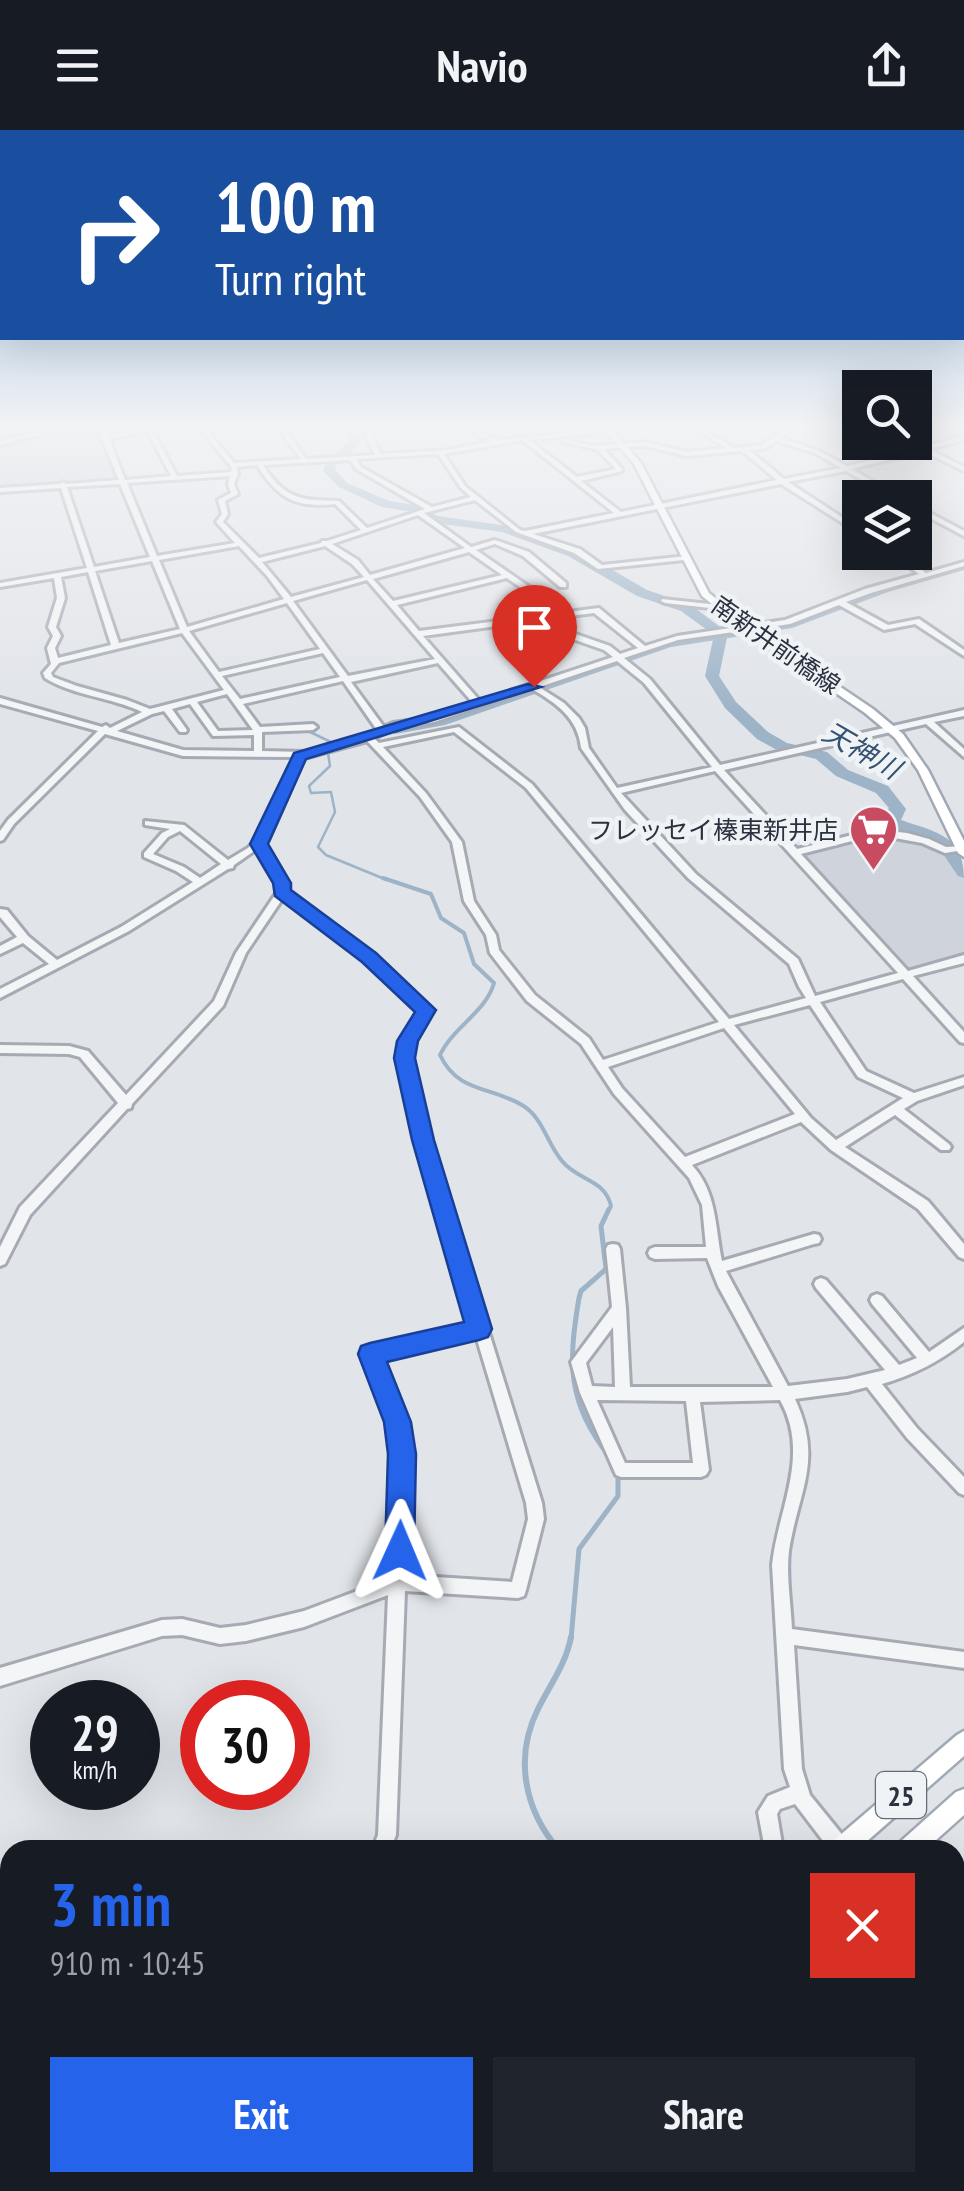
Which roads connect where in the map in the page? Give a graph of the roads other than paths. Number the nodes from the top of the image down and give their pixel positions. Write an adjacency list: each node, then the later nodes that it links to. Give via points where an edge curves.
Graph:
1 (75, 521): 22 (street)
2 (138, 521): 18 (street)
3 (220, 521): 15 (street)
4 (357, 521): 11 (street)
5 (391, 521): 11 (street)
6 (430, 521): 16 (street)
7 (509, 521): 12 (street)
8 (586, 521): 12 (street)
9 (665, 521): 17 (main road, 南新井前橋線)
10 (942, 521): 13 (street)
11 (366, 530): 14 (street)
12 (526, 534): 17 (street, via 601,566)
13 (964, 534)
14 (324, 542): 19 (street); 26 (street)
15 (240, 544): 18 (street); 19 (street)
16 (467, 549): 24 (street); 26 (street); 27 (street, via 499,542)
17 (684, 558): 33 (main road, 南新井前橋線)
18 (155, 561): 22 (street); 36 (street)
19 (257, 561): 30 (street)
20 (964, 564): 23 (street)
21 (918, 570): 23 (street)
22 (91, 572): 25 (street); 38 (street)
23 (924, 574): 32 (street)
24 (508, 576): 31 (street); 34 (street)
25 (57, 577): 28 (street); 44 (street, via 61,598 50,654)
26 (369, 578): 30 (street); 31 (street)
27 (563, 584)
28 (0, 585)
29 (667, 600): 33 (street)
30 (290, 601): 36 (street); 39 (street)
31 (392, 604): 37 (street)
32 (844, 604): 35 (street); 41 (street, via 887,628 916,620)
33 (719, 607): 35 (main road, 南新井前橋線)
34 (557, 616): 37 (street); 40 (street, via 596,610); 43 (street, via 567,634 607,648)
35 (747, 628): 40 (street, via 676,638); 59 (main road, 南新井前橋線)
36 (184, 630): 38 (street); 45 (street)
37 (418, 634): 42 (street)
38 (116, 647): 44 (street)
39 (324, 650): 45 (street); 46 (street)
40 (645, 650): 43 (street)
41 (964, 654)
42 (440, 660): 46 (street); 52 (street)
43 (620, 660): 47 (street); 67 (street, via 648,680)
44 (55, 661): 54 (street, via 49,678)
45 (217, 675): 48 (street)
46 (346, 679): 51 (street); 61 (street)
47 (534, 687): 52 (street); 68 (street, via 580,724 585,748)
48 (230, 691): 50 (street); 51 (street)
49 (0, 700): 58 (street)
50 (192, 701): 53 (street); 62 (street, via 216,734)
51 (239, 702): 62 (street)
52 (479, 705): 61 (street)
53 (166, 708): 54 (street); 60 (street)
54 (149, 712): 58 (street)
55 (964, 714): 56 (street)
56 (927, 721): 59 (street); 66 (street)
57 (313, 727): 62 (street)
58 (109, 729): 64 (street, via 183,753); 69 (street)
59 (891, 729): 67 (street); 74 (main road, 南新井前橋線, via 916,758)
60 (183, 730)
61 (382, 730): 63 (street)
62 (258, 731): 64 (street)
63 (372, 742): 65 (street); 87 (street, via 456,729 501,760 530,786); 90 (street, via 457,842 469,901 494,950 531,998 584,1041)
64 (258, 753): 65 (street)
65 (305, 754): 73 (street)
66 (964, 754)
67 (718, 769): 68 (street); 75 (street)
68 (616, 791): 86 (street, via 692,876 794,962)
69 (5, 819): 72 (street)
70 (148, 822): 71 (street)
71 (181, 827): 76 (street); 77 (street, via 147,855)
72 (0, 838)
73 (259, 844): 76 (street); 78 (street)
74 (963, 851): 75 (street, via 894,831)
75 (794, 853): 84 (street)
76 (230, 866): 77 (street)
77 (202, 883): 83 (street)
78 (282, 892): 93 (street, via 241,953 220,1003); 109 (street, via 424,1006 426,1015 404,1058)
79 (0, 914): 80 (street)
80 (24, 938): 81 (street); 83 (street)
81 (0, 950)
82 (964, 959): 84 (street)
83 (57, 964): 85 (street)
84 (904, 974): 86 (street); 88 (street)
85 (0, 994)
86 (812, 999): 87 (street); 92 (street, via 862,1074)
87 (725, 1024): 90 (street); 95 (street)
88 (964, 1040)
89 (0, 1050): 93 (street, via 84,1054)
90 (600, 1065): 98 (street)
91 (964, 1081): 92 (street)
92 (913, 1098): 94 (street)
93 (127, 1104): 104 (street, via 25,1210)
94 (895, 1109): 96 (street); 97 (street)
95 (802, 1116): 96 (street); 98 (street)
96 (835, 1147): 102 (street, via 923,1205)
97 (945, 1148)
98 (684, 1162): 101 (street, via 704,1192)
99 (814, 1240): 105 (street)
100 (613, 1249): 108 (street)
101 (713, 1252): 103 (street); 105 (street)
102 (964, 1252)
103 (655, 1253)
104 (0, 1260)
105 (717, 1268): 115 (street)
106 (821, 1284): 112 (street)
107 (877, 1300): 111 (street)
108 (619, 1308): 116 (street, via 578,1362); 117 (street)
109 (479, 1329): 119 (street, via 370,1354 402,1454); 119 (street, via 534,1503 536,1520 518,1590)
110 (964, 1334): 111 (street)
111 (927, 1360): 112 (street)
112 (895, 1372): 113 (street)
113 (870, 1380): 115 (street); 118 (street)
114 (692, 1392): 115 (street); 116 (street, via 701,1470 621,1470); 117 (street)
115 (783, 1392): 120 (street, via 802,1452 782,1539)
116 (587, 1393): 117 (street)
117 (623, 1393)
118 (964, 1488)
119 (399, 1583): 122 (street, via 246,1633 162,1628); 126 (street)
120 (785, 1636): 121 (street); 124 (street)
121 (964, 1660)
122 (0, 1677)
123 (964, 1742): 129 (main road, 25)
124 (800, 1793): 127 (street, via 774,1802 767,1812); 128 (street)
125 (964, 1800): 130 (main road, 25)
126 (385, 1840)
127 (772, 1840)
128 (834, 1840)
129 (852, 1840)
130 (919, 1840)

